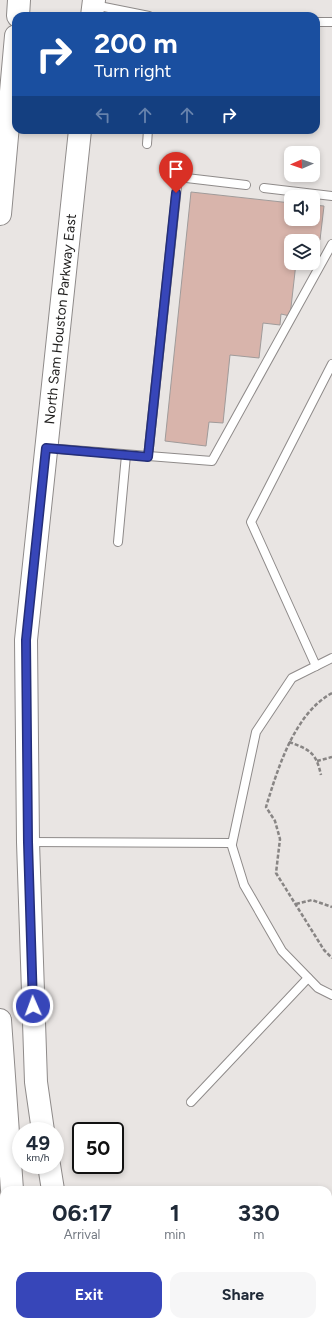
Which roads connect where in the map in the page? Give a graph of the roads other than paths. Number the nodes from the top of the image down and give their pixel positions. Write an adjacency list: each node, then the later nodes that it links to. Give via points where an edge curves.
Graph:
1 (19, 0): 3 (main road)
2 (93, 7): 4 (lane)
3 (18, 12)
4 (124, 12)
5 (320, 22): 6 (lane)
6 (332, 22)
7 (12, 80): 14 (main road)
8 (80, 134): 17 (main road, North Sam Houston Parkway East)
9 (148, 134): 10 (lane)
10 (147, 144)
11 (246, 185): 19 (lane, via 178,177)
12 (264, 188): 13 (lane)
13 (332, 196)
14 (0, 214)
15 (332, 244): 19 (lane, via 212,461)
16 (332, 364): 22 (lane, via 251,522)
17 (46, 448): 18 (lane); 23 (main road, North Sam Houston Parkway East, via 26,640)
18 (126, 455): 19 (lane); 20 (lane)
19 (148, 457)
20 (118, 542)
21 (332, 658): 22 (lane)
22 (316, 666): 24 (lane, via 292,678 256,732)
23 (28, 842): 24 (lane); 29 (main road, North Sam Houston Parkway East, via 36,1082)
24 (232, 844): 25 (lane, via 244,885 282,951)
25 (308, 978): 26 (lane); 28 (lane)
26 (332, 996)
27 (0, 1020): 31 (main road)
28 (190, 1102)
29 (43, 1122)
30 (50, 1174): 32 (main road)
31 (12, 1186)
32 (52, 1186)

